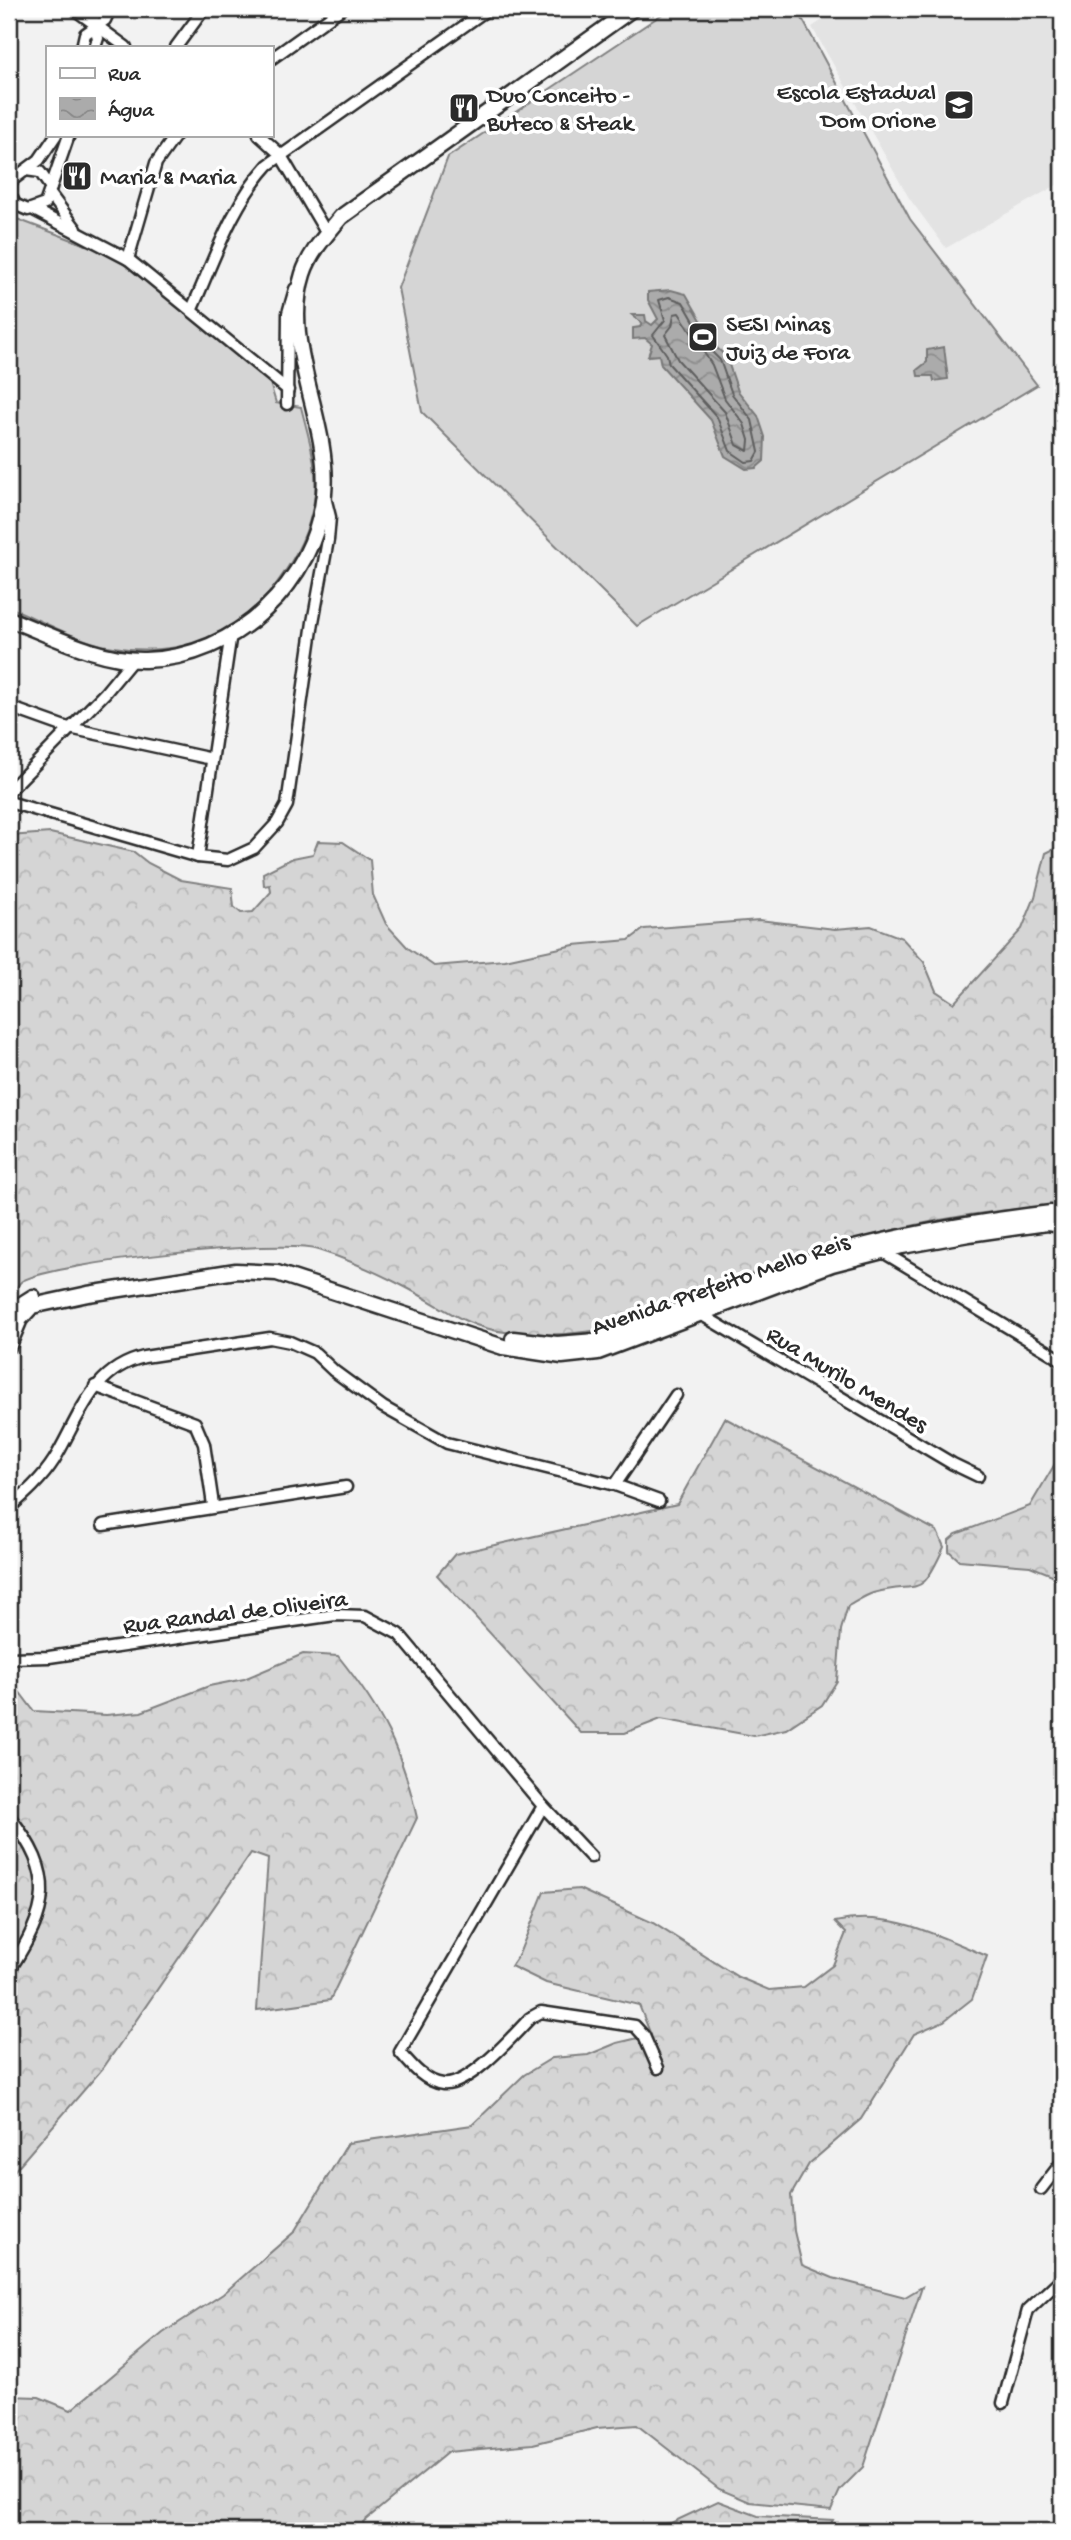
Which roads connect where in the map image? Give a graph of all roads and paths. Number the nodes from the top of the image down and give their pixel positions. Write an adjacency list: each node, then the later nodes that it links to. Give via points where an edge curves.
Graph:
1 (12, 9): 9 (street)
2 (74, 9): 10 (street)
3 (97, 9): 10 (street)
4 (110, 9): 10 (street, via 106,20)
5 (204, 9): 14 (street)
6 (341, 9): 15 (street)
7 (488, 9): 20 (street)
8 (632, 9): 26 (main road, via 403,171 341,217)
9 (9, 15)
10 (95, 27): 11 (street, via 85,34); 12 (street); 13 (street)
11 (82, 46)
12 (95, 46)
13 (124, 46)
14 (177, 46)
15 (273, 58)
16 (56, 136): 21 (street, via 49,149)
17 (69, 136): 23 (street)
18 (175, 136): 28 (street, via 156,163)
19 (260, 136): 20 (street)
20 (280, 154): 26 (street); 30 (street, via 255,179 231,219)
21 (26, 170): 22 (street); 23 (street, via 40,172)
22 (12, 176): 24 (street)
23 (50, 191): 25 (street, via 45,204); 27 (street)
24 (12, 203): 25 (street)
25 (34, 210): 27 (street)
26 (327, 234): 29 (main road); 31 (main road, via 306,296)
27 (82, 235): 28 (street)
28 (128, 259): 30 (street)
29 (303, 273): 31 (main road, via 297,324); 32 (street, via 288,313)
30 (192, 309): 32 (street)
31 (307, 377): 34 (main road, via 320,430)
32 (288, 390): 33 (street)
33 (287, 404)
34 (324, 493): 36 (main road, via 318,530 299,572 271,606); 43 (street, via 330,517 328,540 287,806 254,848 228,860)
35 (9, 619): 37 (main road, via 83,647)
36 (232, 634): 37 (main road, via 181,654); 40 (street)
37 (134, 659): 39 (street)
38 (9, 707): 39 (street)
39 (70, 728): 40 (street); 41 (street)
40 (212, 759): 43 (street)
41 (9, 791)
42 (9, 802): 43 (street)
43 (198, 857)
44 (1062, 1215): 46 (main road, Avenida Prefeito Mello Reis, via 969,1223)
45 (1062, 1225): 46 (main road, Avenida Prefeito Mello Reis, via 1047,1223)
46 (877, 1247): 47 (main road, Avenida Prefeito Mello Reis); 50 (street)
47 (695, 1310): 48 (main road, Avenida Prefeito Mello Reis, via 596,1341 557,1344 503,1338 279,1263 236,1262 82,1285 28,1298); 49 (main road, Avenida Prefeito Mello Reis, via 598,1352 562,1356 503,1347 277,1273 236,1271 32,1306 20,1319); 53 (street, Rua Murilo Mendes)
48 (9, 1317)
49 (9, 1345)
50 (1062, 1360)
51 (95, 1386): 54 (street, via 106,1374 136,1359 270,1338 316,1353 383,1407 447,1443); 57 (street, via 195,1423 204,1444); 58 (street, via 52,1463)
52 (676, 1395): 54 (street)
53 (978, 1476)
54 (615, 1485): 56 (street)
55 (346, 1487): 57 (street)
56 (659, 1502)
57 (213, 1506): 59 (street)
58 (9, 1508)
59 (103, 1525)
60 (9, 1658): 61 (street, Rua Randal de Oliveira, via 49,1657 335,1615 365,1616 399,1634)
61 (543, 1805): 63 (street, Rua Randal de Oliveira); 65 (street, via 400,2052 426,2077 453,2083 471,2074 541,2012 635,2026)
62 (9, 1816): 64 (street, via 36,1854 42,1908)
63 (590, 1857)
64 (9, 1971)
65 (657, 2068)
66 (1062, 2162): 67 (street)
67 (1041, 2189)
68 (1062, 2278): 69 (street, via 1028,2310)
69 (1003, 2403)

